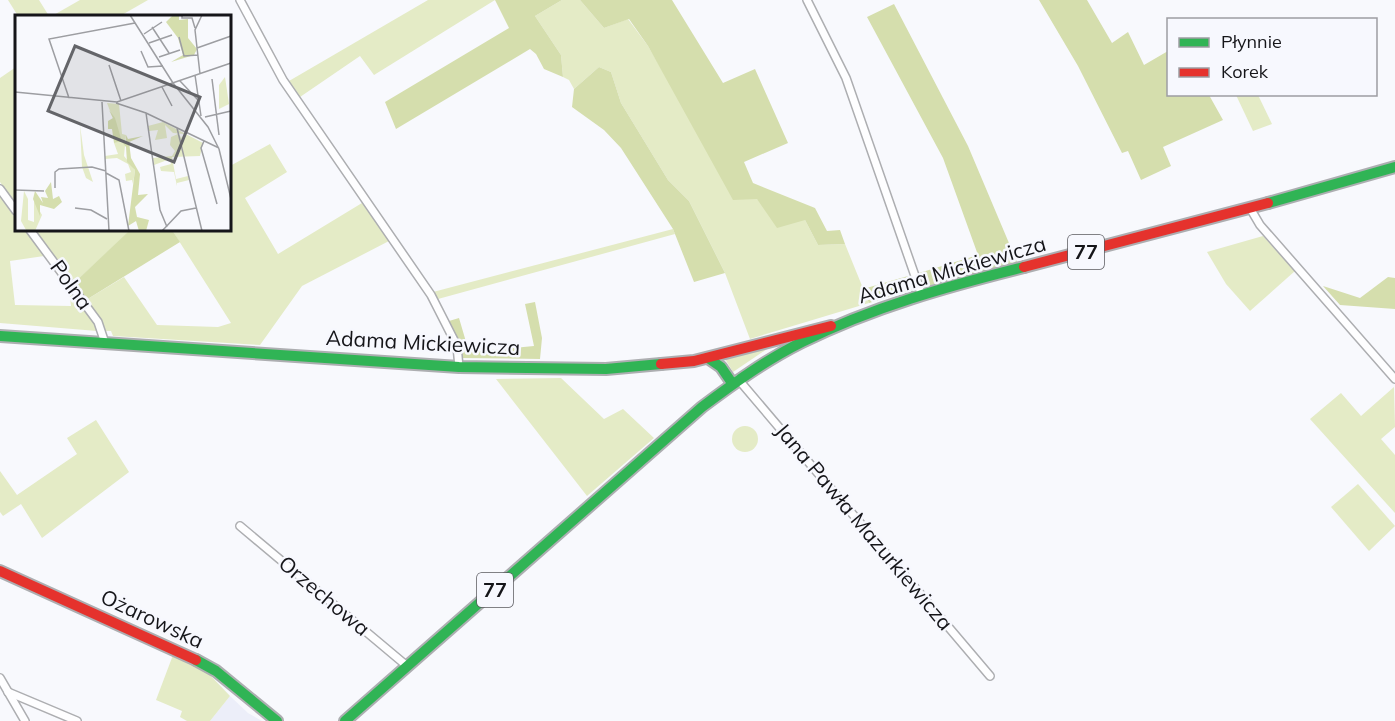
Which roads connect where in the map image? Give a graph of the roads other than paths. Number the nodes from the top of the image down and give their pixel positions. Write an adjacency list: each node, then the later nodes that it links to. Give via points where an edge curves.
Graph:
1 (240, 0): 13 (street, via 283,80 431,295 457,346)
2 (807, 0): 8 (street, via 846,78)
3 (1395, 167): 5 (main road, 77)
4 (0, 189): 6 (street)
5 (1250, 208): 8 (main road, Adama Mickiewicza / 77); 14 (street, via 1260,225)
6 (15, 210)
7 (31, 231): 11 (street, Polna, via 98,322)
8 (922, 297): 9 (main road, Adama Mickiewicza / 77)
9 (839, 324): 12 (main road, Adama Mickiewicza); 15 (main road, Adama Mickiewicza / 77, via 778,352)
10 (0, 336): 11 (main road, Adama Mickiewicza)
11 (105, 343): 13 (main road, Adama Mickiewicza)
12 (708, 358): 13 (main road, Adama Mickiewicza, via 617,369); 15 (main road)
13 (459, 367)
14 (1395, 379)
15 (735, 381): 18 (main road, 77); 19 (street, Jana Pawła Mazurkiewicza)
16 (240, 526): 18 (street, Orzechowa)
17 (0, 571): 24 (main road, Ożarowska, via 191,657 225,678)
18 (407, 666): 25 (main road, 77)
19 (990, 676)
20 (0, 678): 21 (street)
21 (8, 692): 22 (street); 23 (street)
22 (25, 721)
23 (77, 721)
24 (277, 721)
25 (345, 721)

